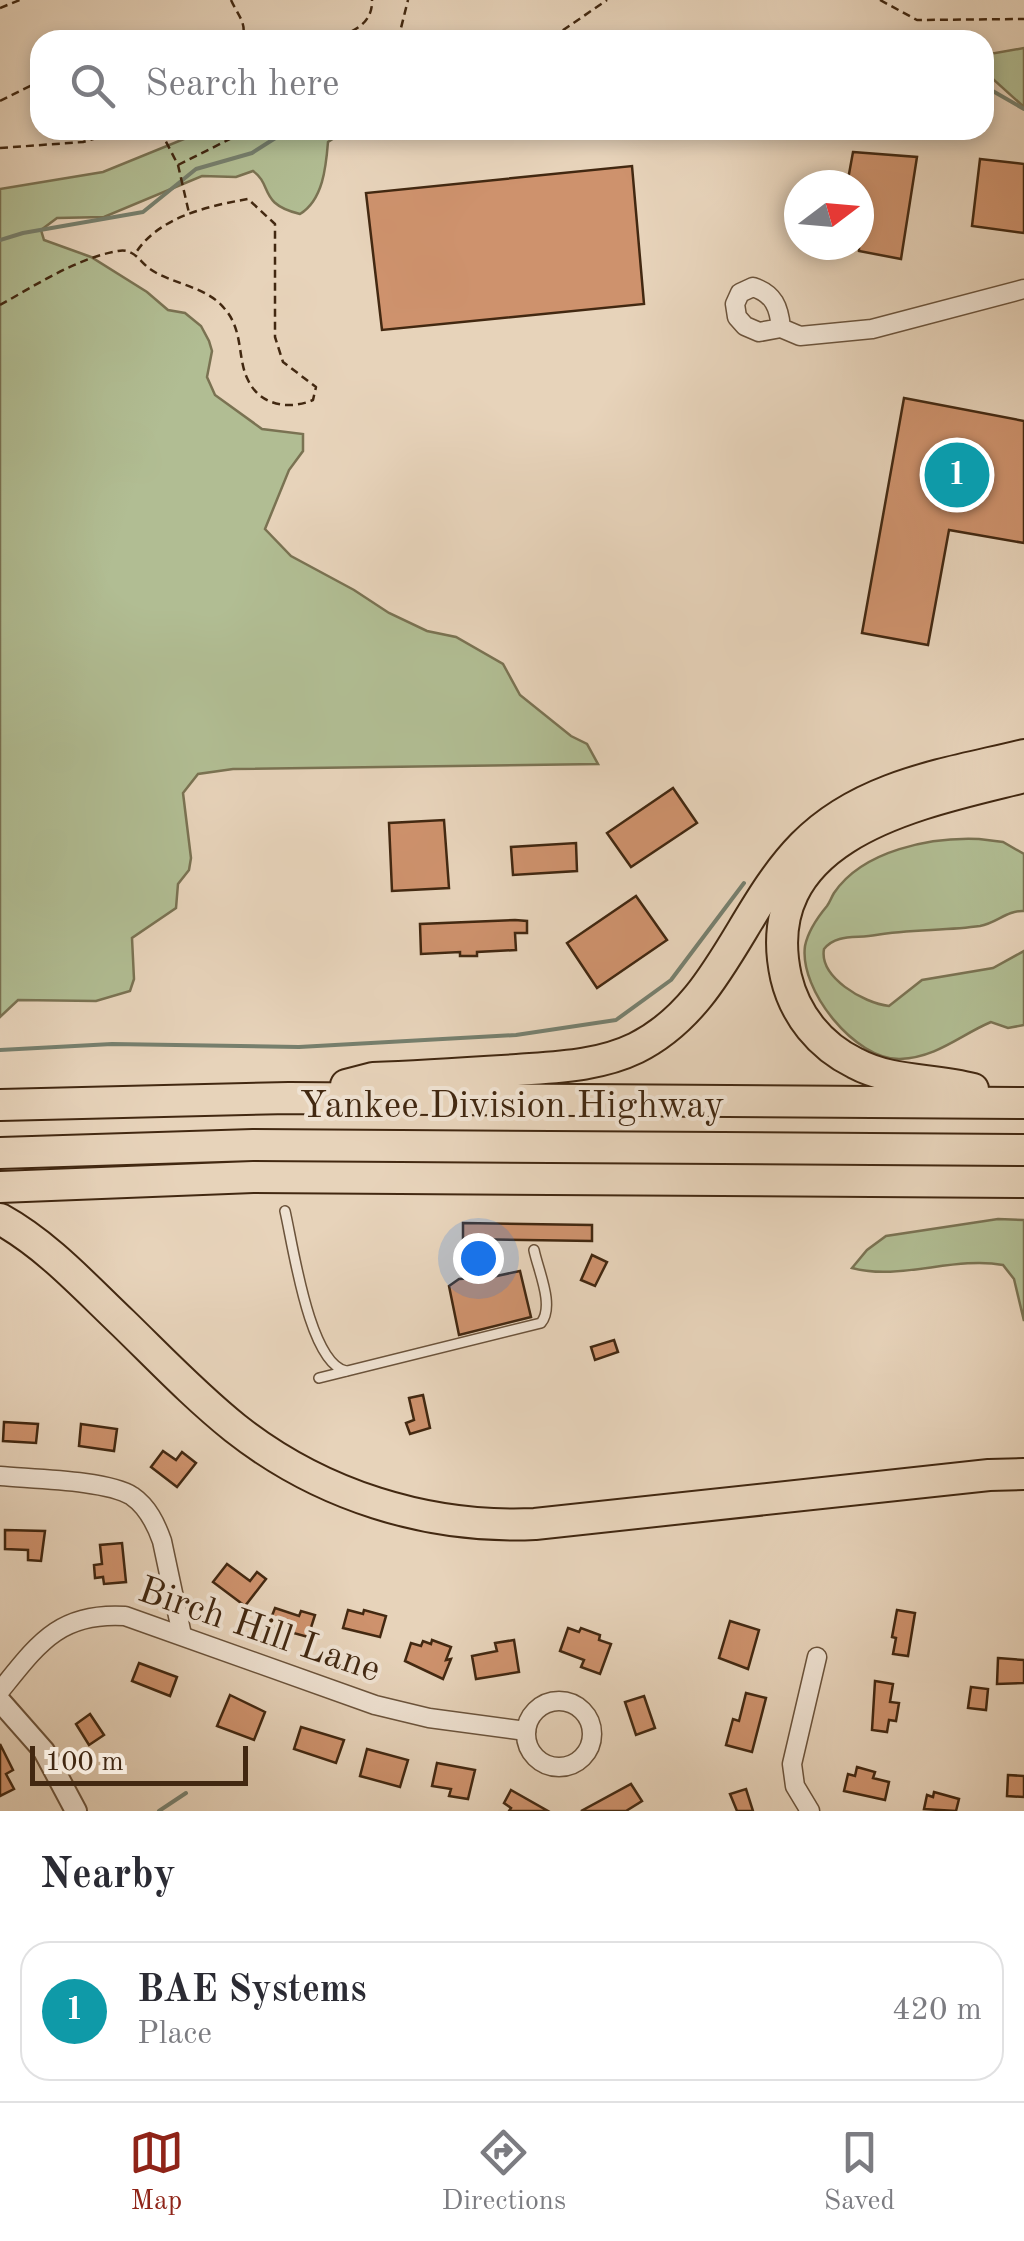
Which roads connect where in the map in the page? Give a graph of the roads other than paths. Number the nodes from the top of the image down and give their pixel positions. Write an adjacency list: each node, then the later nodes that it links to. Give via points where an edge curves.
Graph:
1 (1024, 290): 2 (street, via 872,329 800,336)
2 (781, 328)
3 (1024, 755): 5 (highway, via 902,786 833,820 789,861 696,1002 634,1048 582,1064 373,1078)
4 (1024, 777): 6 (highway, via 890,812 840,842 796,894 783,953 798,1010 843,1057 890,1077 948,1082)
5 (289, 1098): 6 (highway, Yankee Division Highway); 7 (highway, Yankee Division Highway)
6 (1024, 1103)
7 (0, 1106)
8 (1024, 1150): 9 (highway, Yankee Division Highway, via 236,1145)
9 (0, 1153)
10 (1024, 1182): 11 (highway, via 253,1176)
11 (0, 1187)
12 (285, 1211): 15 (lane, via 317,1340 335,1367)
13 (0, 1219): 17 (highway, via 46,1250 260,1447 342,1491 420,1515 535,1524)
14 (534, 1250): 15 (lane, via 547,1308 541,1323)
15 (350, 1370): 16 (lane)
16 (319, 1378)
17 (1024, 1474)
18 (0, 1476): 19 (street, via 110,1488 140,1503 162,1541)
19 (182, 1636): 21 (street, Birch Hill Lane, via 125,1616 88,1616 39,1644); 23 (street, Birch Hill Lane, via 387,1709)
20 (817, 1657): 25 (street, via 792,1764 795,1786)
21 (0, 1691)
22 (0, 1701): 24 (street, via 44,1751)
23 (526, 1731)
24 (76, 1811)
25 (810, 1811)

